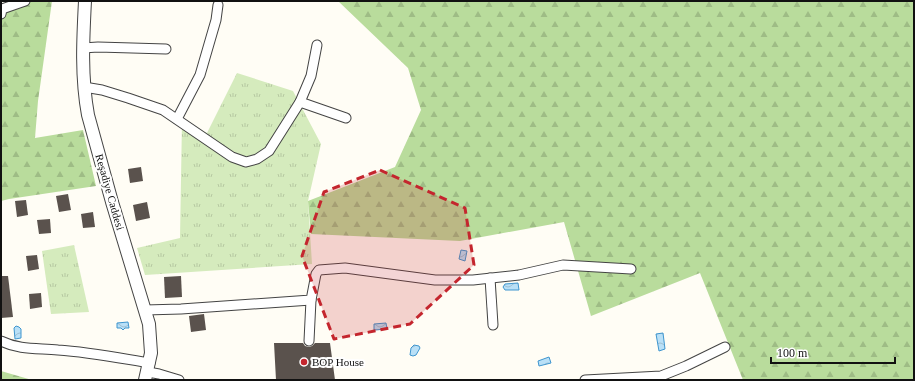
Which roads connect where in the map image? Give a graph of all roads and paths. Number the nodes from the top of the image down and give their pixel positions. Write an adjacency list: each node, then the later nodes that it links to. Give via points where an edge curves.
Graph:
1 (25, 1): 4 (street, via 2,9)
2 (85, 1): 6 (street, Reşadiye Caddesi)
3 (218, 6): 11 (street, via 209,49 200,75)
4 (1, 14)
5 (317, 45): 9 (street, via 310,76)
6 (84, 48): 7 (street); 8 (street, Reşadiye Caddesi)
7 (166, 49)
8 (84, 87): 11 (street, via 102,90 163,110); 15 (street, Reşadiye Caddesi, via 88,115)
9 (300, 102): 10 (street); 11 (street, via 269,151 258,159 246,162 232,157)
10 (346, 118)
11 (177, 119)
12 (631, 269): 13 (street, via 563,265)
13 (490, 278): 14 (street, via 435,280 345,268 321,269 316,274); 16 (street)
14 (311, 300): 15 (street); 18 (street)
15 (145, 310): 20 (street, Reşadiye Caddesi, via 151,338)
16 (493, 325)
17 (1, 341): 20 (street, via 31,349 58,350)
18 (309, 341)
19 (725, 347): 22 (street, via 661,376)
20 (148, 372): 21 (street)
21 (179, 380)
22 (585, 380)

